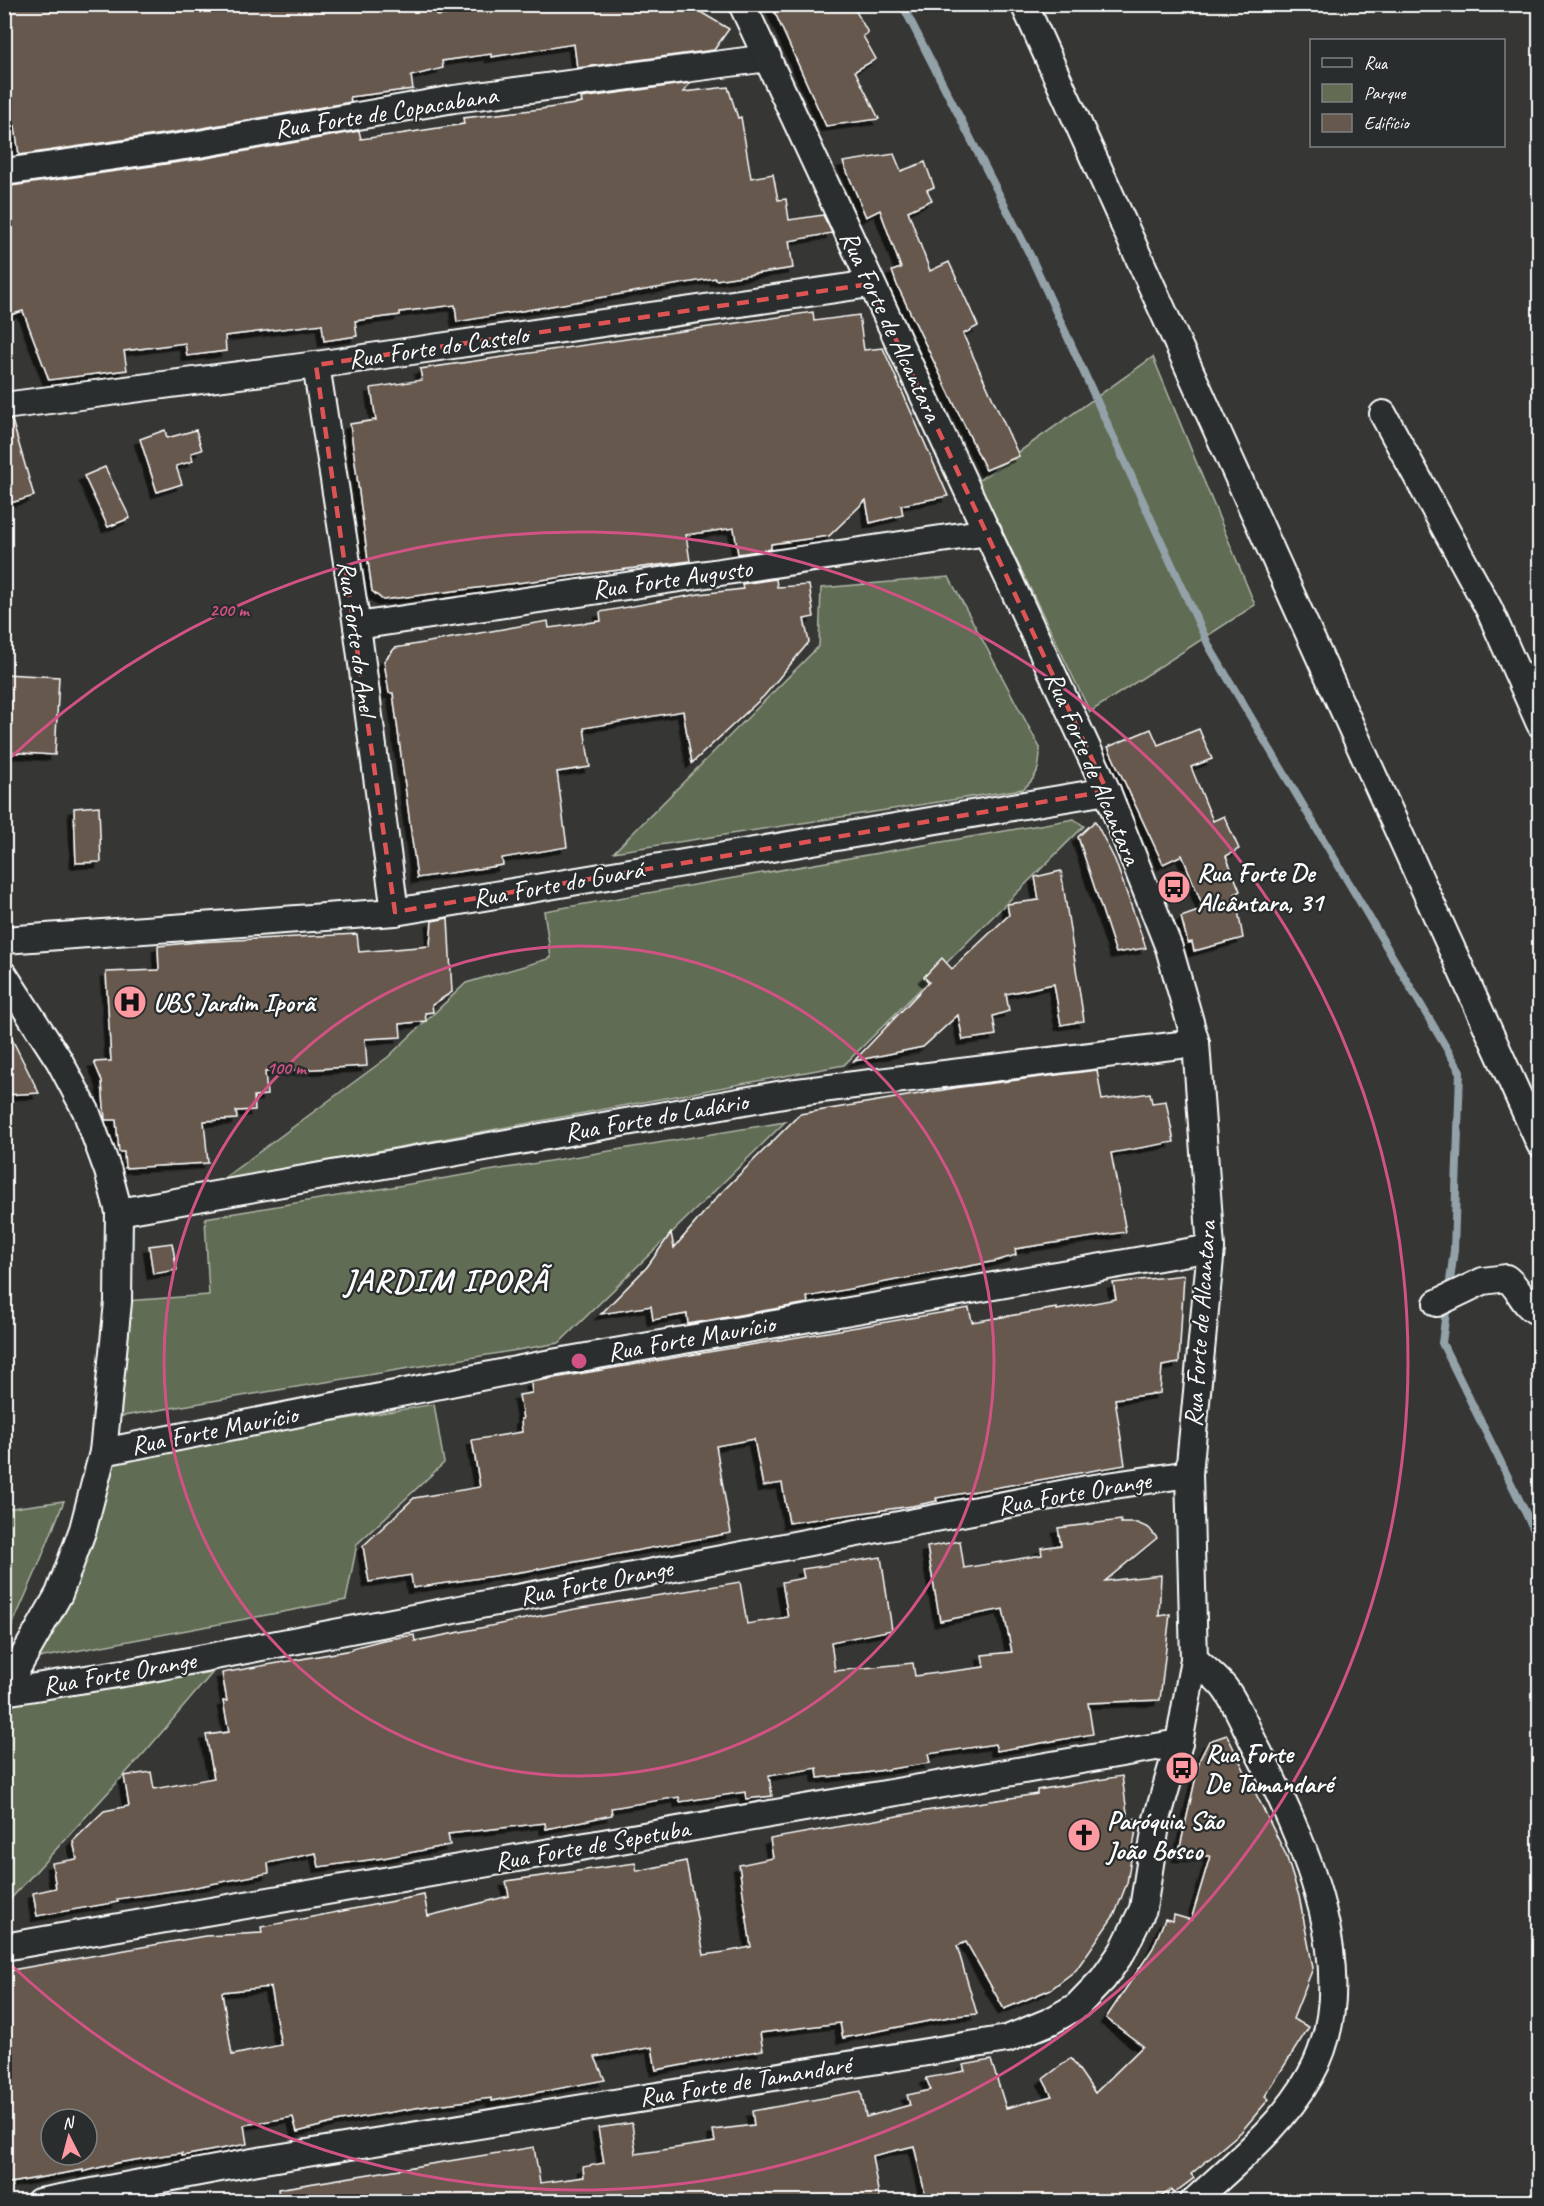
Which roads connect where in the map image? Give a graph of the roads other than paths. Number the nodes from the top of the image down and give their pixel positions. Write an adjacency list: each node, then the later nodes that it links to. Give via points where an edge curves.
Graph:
1 (742, 4): 3 (street, Rua Forte de Alcantara)
2 (1024, 4): 17 (street)
3 (768, 58): 4 (street, Rua Forte de Copacabana, via 454,99 199,144); 5 (street, Rua Forte de Alcantara)
4 (4, 172)
5 (870, 284): 6 (street, Rua Forte do Castelo); 9 (street, Rua Forte de Alcantara)
6 (316, 365): 7 (street, Rua Forte do Castelo); 10 (street, Rua Forte do Anel)
7 (4, 406)
8 (1383, 414): 11 (street, via 1489,609)
9 (988, 532): 10 (street, Rua Forte Augusto); 12 (street, Rua Forte de Alcantara)
10 (357, 626): 13 (street, Rua Forte do Anel)
11 (1539, 724)
12 (1107, 791): 13 (street, Rua Forte do Guará); 16 (street, Rua Forte de Alcantara, via 1169,948)
13 (394, 912): 14 (street, Rua Forte do Guará)
14 (4, 940)
15 (4, 975): 18 (street, via 59,1060 86,1111)
16 (1196, 1043): 18 (street, Rua Forte do Ladário, via 789,1093); 19 (street, Rua Forte de Alcantara)
17 (1539, 1144)
18 (119, 1212): 22 (street, via 118,1302)
19 (1211, 1248): 22 (street, Rua Forte Maurício, via 546,1364); 23 (street, Rua Forte de Alcantara)
20 (1437, 1303): 21 (street, via 1483,1281 1506,1278 1514,1283 1527,1306)
21 (1539, 1312)
22 (103, 1452): 25 (street, via 83,1530 59,1594)
23 (1189, 1474): 24 (street, Rua Forte de Alcantara); 25 (street, Rua Forte Orange, via 1064,1493 136,1671)
24 (1194, 1659): 26 (street, Rua Forte de Tamandaré); 29 (street, via 1224,1687 1305,1850 1329,1942 1331,2012 1311,2075 1277,2122)
25 (4, 1692)
26 (1179, 1743): 27 (street, Rua Forte de Sepetuba); 28 (street, Rua Forte de Tamandaré, via 1157,1818 1143,1909 1122,1952 1077,2006 1007,2039 258,2161)
27 (4, 1947)
28 (39, 2202)
29 (1193, 2202)

